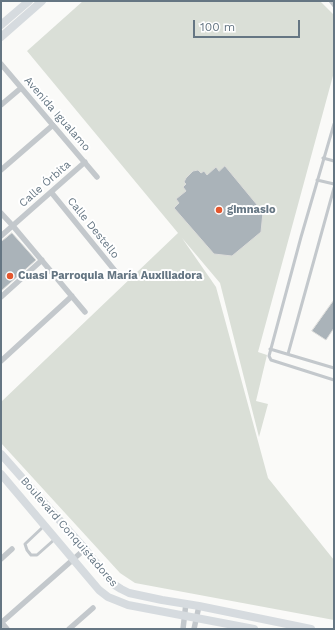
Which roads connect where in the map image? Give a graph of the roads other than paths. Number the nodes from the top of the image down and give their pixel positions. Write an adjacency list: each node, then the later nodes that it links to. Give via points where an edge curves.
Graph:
1 (29, 1): 5 (street)
2 (42, 1): 6 (street)
3 (330, 1): 4 (lane)
4 (334, 6)
5 (1, 25)
6 (1, 37)
7 (1, 64): 8 (street, Avenida Igualamo)
8 (21, 88): 9 (street); 11 (street, Avenida Igualamo)
9 (1, 105)
10 (334, 124): 12 (lane)
11 (53, 125): 14 (street, Avenida Igualamo); 15 (street)
12 (323, 158): 13 (lane); 17 (lane)
13 (334, 161)
14 (85, 162): 16 (street, Avenida Igualamo); 20 (street, Calle Órbita)
15 (1, 170)
16 (97, 177)
17 (317, 180): 18 (lane); 29 (lane)
18 (334, 184)
19 (334, 188): 30 (lane)
20 (51, 192): 22 (street, Calle Órbita); 25 (street, Calle Destello)
21 (1, 213): 22 (street)
22 (13, 226): 23 (street, Calle Órbita); 24 (street)
23 (1, 236)
24 (42, 260): 26 (street); 27 (street)
25 (120, 277)
26 (72, 296): 28 (street); 31 (street)
27 (1, 297)
28 (84, 312)
29 (270, 349): 30 (lane); 33 (lane, via 271,360)
30 (288, 354): 32 (lane)
31 (1, 361)
32 (334, 368)
33 (334, 380)
34 (1, 454): 39 (street, Boulevard Conquistadores)
35 (1, 474): 36 (street, Boulevard Conquistadores)
36 (45, 526): 37 (street, Boulevard Conquistadores); 37 (lane, via 25,544 31,555 37,555)
37 (56, 538): 41 (street, Boulevard Conquistadores)
38 (12, 549): 40 (street)
39 (85, 549): 41 (street); 42 (street, Boulevard Conquistadores, via 112,584 120,589 142,596)
40 (1, 559)
41 (73, 560): 45 (street, Boulevard Conquistadores, via 100,590 117,602); 47 (street)
42 (186, 603): 43 (street, Boulevard Conquistadores); 45 (street)
43 (199, 606): 46 (street); 53 (street, Boulevard Conquistadores)
44 (93, 608): 49 (street)
45 (185, 616): 46 (street, Boulevard Conquistadores); 50 (street)
46 (197, 618): 51 (street); 52 (street, Boulevard Conquistadores)
47 (1, 623): 48 (street)
48 (7, 629)
49 (69, 629)
50 (183, 629)
51 (194, 629)
52 (254, 629)
53 (311, 629)

